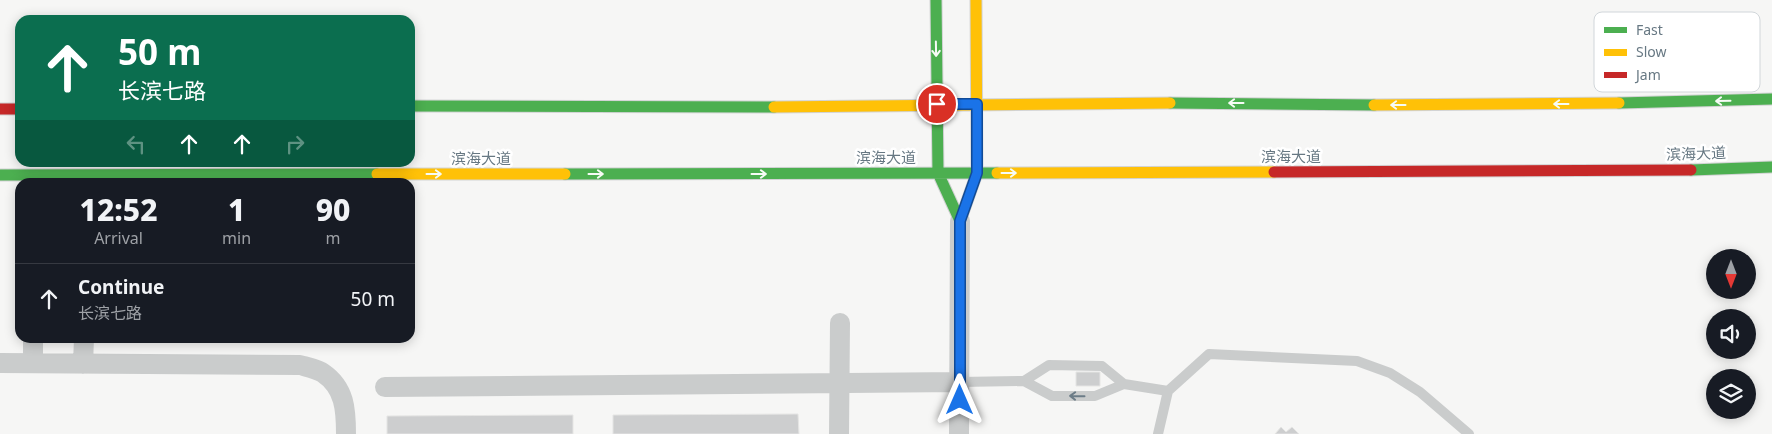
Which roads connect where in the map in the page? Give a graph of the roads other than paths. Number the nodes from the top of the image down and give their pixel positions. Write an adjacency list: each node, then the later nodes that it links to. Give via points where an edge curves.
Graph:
1 (936, 0): 4 (main road, one-way to 4)
2 (976, 0): 5 (main road)
3 (1772, 99): 5 (main road, one-way to 5, via 1559,104)
4 (937, 104): 5 (main road); 6 (main road, via 858,107); 10 (main road)
5 (977, 104): 11 (main road)
6 (415, 106)
7 (15, 108): 8 (main road)
8 (0, 109)
9 (1772, 167): 11 (main road, 滨海大道, one-way to 9, via 1505,172)
10 (938, 173): 11 (main road, 滨海大道); 14 (main road, 滨海大道, one-way to 10); 15 (main road)
11 (977, 173): 15 (main road)
12 (0, 175): 13 (main road, 滨海大道)
13 (46, 178)
14 (208, 178)
15 (960, 221): 23 (street)
16 (840, 323): 24 (street)
17 (33, 343): 20 (street)
18 (84, 343): 21 (street)
19 (0, 363): 20 (street)
20 (33, 363): 21 (street)
21 (83, 364): 28 (street, via 300,365 322,372 338,389 346,408)
22 (1024, 381): 23 (lane); 25 (lane, one-way to 22, via 1095,396 1052,396); 25 (lane, via 1049,366 1102,366)
23 (960, 382): 24 (street); 30 (street)
24 (839, 383): 26 (street); 29 (street)
25 (1124, 384): 27 (lane)
26 (385, 387)
27 (1168, 391): 31 (lane); 32 (lane, via 1209,354 1357,361 1390,373 1420,392)
28 (346, 434)
29 (839, 434)
30 (960, 434)
31 (1158, 434)
32 (1469, 434)

